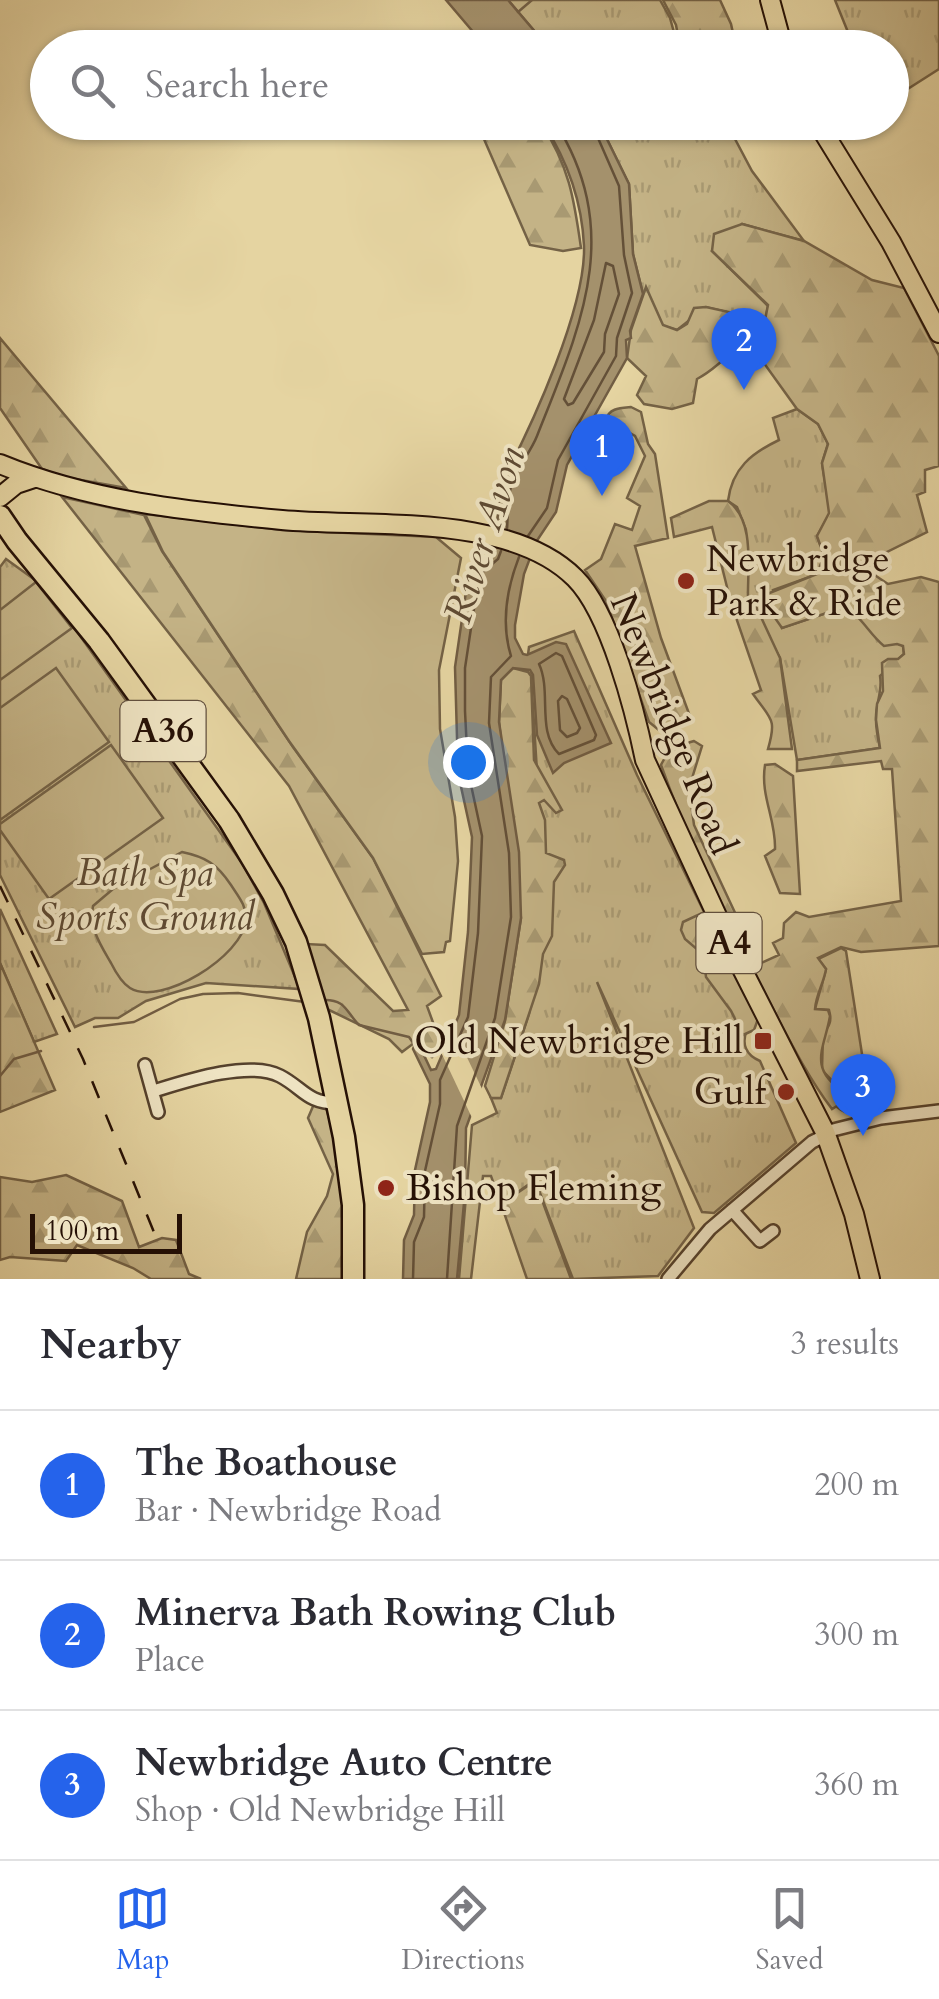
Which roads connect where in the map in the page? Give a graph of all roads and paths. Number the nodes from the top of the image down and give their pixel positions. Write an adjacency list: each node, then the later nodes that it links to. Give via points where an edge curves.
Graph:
1 (770, 0): 2 (main road)
2 (778, 30)
3 (828, 140): 4 (main road)
4 (939, 333)
5 (0, 464): 6 (main road, A4); 7 (main road, A4)
6 (34, 478): 7 (main road, A4); 15 (main road, Newbridge Road / A4, via 125,501 288,521 469,531 534,552 573,576 596,607 645,760)
7 (6, 492)
8 (0, 516): 9 (highway, A36)
9 (8, 536): 12 (highway, A36, via 99,641 229,820 274,894 312,992)
10 (146, 1064): 11 (street)
11 (154, 1091): 12 (street, via 251,1070 278,1075 313,1101); 14 (street)
12 (336, 1103): 18 (highway, A36, via 354,1206)
13 (939, 1111): 15 (street)
14 (158, 1112)
15 (825, 1133): 16 (street); 20 (main road, Newbridge Road / A4)
16 (732, 1210): 17 (street, via 762,1246); 19 (street)
17 (773, 1232)
18 (353, 1279)
19 (668, 1279)
20 (870, 1279)

